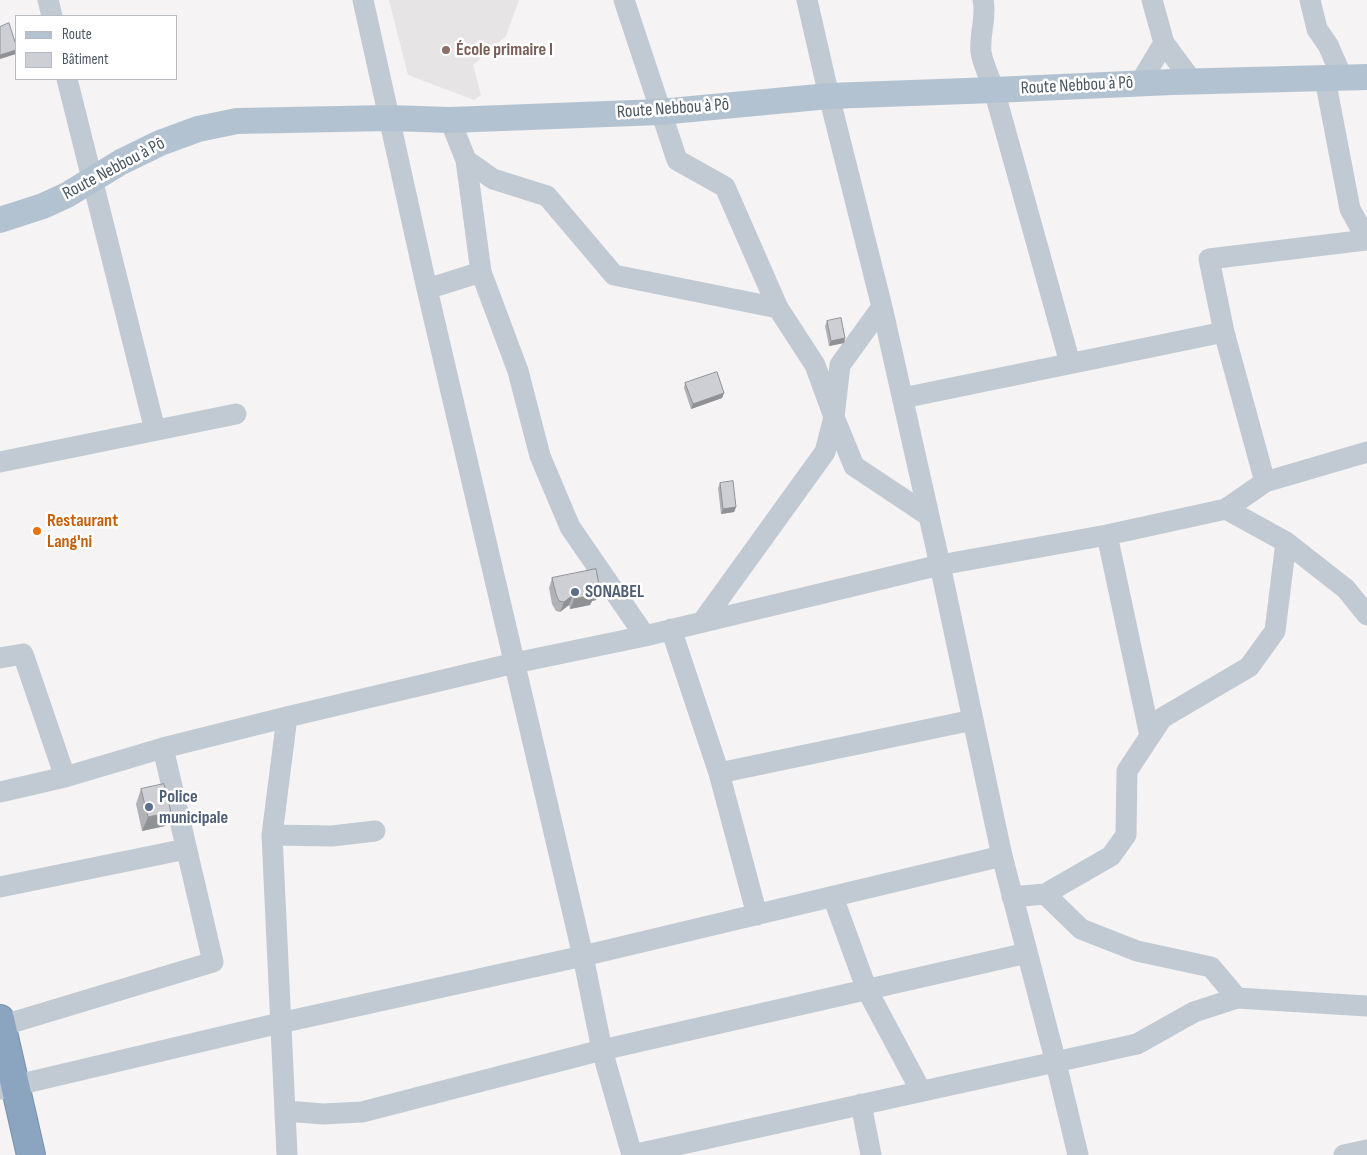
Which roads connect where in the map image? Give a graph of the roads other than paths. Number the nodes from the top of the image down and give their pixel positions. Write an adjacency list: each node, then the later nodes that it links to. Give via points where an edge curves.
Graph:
1 (48, 0): 8 (street)
2 (363, 0): 17 (street)
3 (624, 0): 16 (street)
4 (807, 0): 15 (street)
5 (983, 0): 14 (street, via 986,11 981,53)
6 (1152, 0): 9 (street)
7 (1310, 0): 10 (street, via 1317,29)
8 (52, 15)
9 (1164, 43): 12 (street); 13 (street)
10 (1346, 78): 12 (main road, Route Nebbou à Pô); 22 (street, via 1350,209)
11 (67, 80): 20 (street)
12 (1192, 81): 13 (main road, Route Nebbou à Pô)
13 (1140, 83): 14 (main road, Route Nebbou à Pô)
14 (994, 90): 15 (main road, Route Nebbou à Pô); 28 (street)
15 (829, 96): 16 (main road, Route Nebbou à Pô); 25 (street)
16 (660, 112): 18 (main road, Route Nebbou à Pô); 26 (street, via 677,160 725,186)
17 (389, 118): 18 (main road, Route Nebbou à Pô); 20 (main road, Route Nebbou à Pô, via 238,121 198,129 160,142); 24 (street)
18 (450, 120): 19 (street)
19 (466, 160): 23 (street); 26 (street, via 493,179 547,196 614,275)
20 (91, 179): 21 (main road, Route Nebbou à Pô, via 43,206); 32 (street)
21 (0, 220)
22 (1367, 240): 27 (street, via 1209,259)
23 (481, 272): 24 (street); 44 (street, via 518,371 540,456 570,528)
24 (427, 289): 46 (street)
25 (882, 307): 29 (street); 31 (street, via 840,365)
26 (778, 308): 31 (street, via 815,365)
27 (1224, 332): 28 (street); 35 (street)
28 (1070, 363): 29 (street)
29 (903, 398): 37 (street)
30 (236, 414): 32 (street)
31 (834, 418): 37 (street, via 854,466); 42 (street, via 825,452)
32 (155, 430): 34 (street)
33 (1367, 452): 35 (street)
34 (0, 462)
35 (1265, 482): 36 (street)
36 (1226, 509): 38 (street); 39 (street)
37 (929, 516): 40 (street)
38 (1107, 535): 40 (street); 49 (street)
39 (1286, 542): 41 (street, via 1346,589); 49 (street, via 1275,631 1249,667 1162,718)
40 (940, 565): 42 (street); 48 (street)
41 (1367, 615)
42 (703, 621): 43 (street)
43 (671, 629): 44 (street); 51 (street)
44 (645, 636): 46 (street)
45 (0, 658): 52 (street, via 23,654)
46 (515, 663): 47 (street); 64 (street)
47 (287, 717): 50 (street); 55 (street)
48 (973, 720): 51 (street); 57 (street)
49 (1150, 736): 59 (street, via 1127,771 1126,835 1111,856)
50 (163, 748): 52 (street); 56 (street)
51 (719, 773): 62 (street)
52 (64, 777): 53 (street)
53 (0, 792)
54 (375, 831): 55 (street, via 332,836)
55 (272, 835): 69 (street)
56 (186, 849): 58 (street); 68 (street, via 212,962)
57 (1002, 856): 60 (street); 61 (street)
58 (0, 887)
59 (1044, 894): 61 (street); 66 (street, via 1081,929 1137,951 1211,968)
60 (833, 897): 62 (street); 65 (street)
61 (1012, 897): 63 (street)
62 (757, 915): 64 (street)
63 (1027, 954): 65 (street); 71 (street)
64 (583, 956): 69 (street); 70 (street)
65 (867, 990): 70 (street); 73 (street)
66 (1237, 998): 67 (street); 71 (street, via 1194,1012 1137,1044)
67 (1367, 1006)
68 (1, 1022): 72 (highway)
69 (280, 1023): 72 (street); 75 (street)
70 (602, 1050): 75 (street, via 362,1112 323,1114); 79 (street)
71 (1056, 1063): 73 (street); 81 (street)
72 (7, 1087): 77 (highway)
73 (921, 1091): 74 (street)
74 (861, 1104): 79 (street); 80 (street)
75 (286, 1111): 78 (street)
76 (1367, 1150): 82 (street)
77 (31, 1155)
78 (287, 1155)
79 (632, 1155)
80 (871, 1155)
81 (1078, 1155)
82 (1344, 1155)

